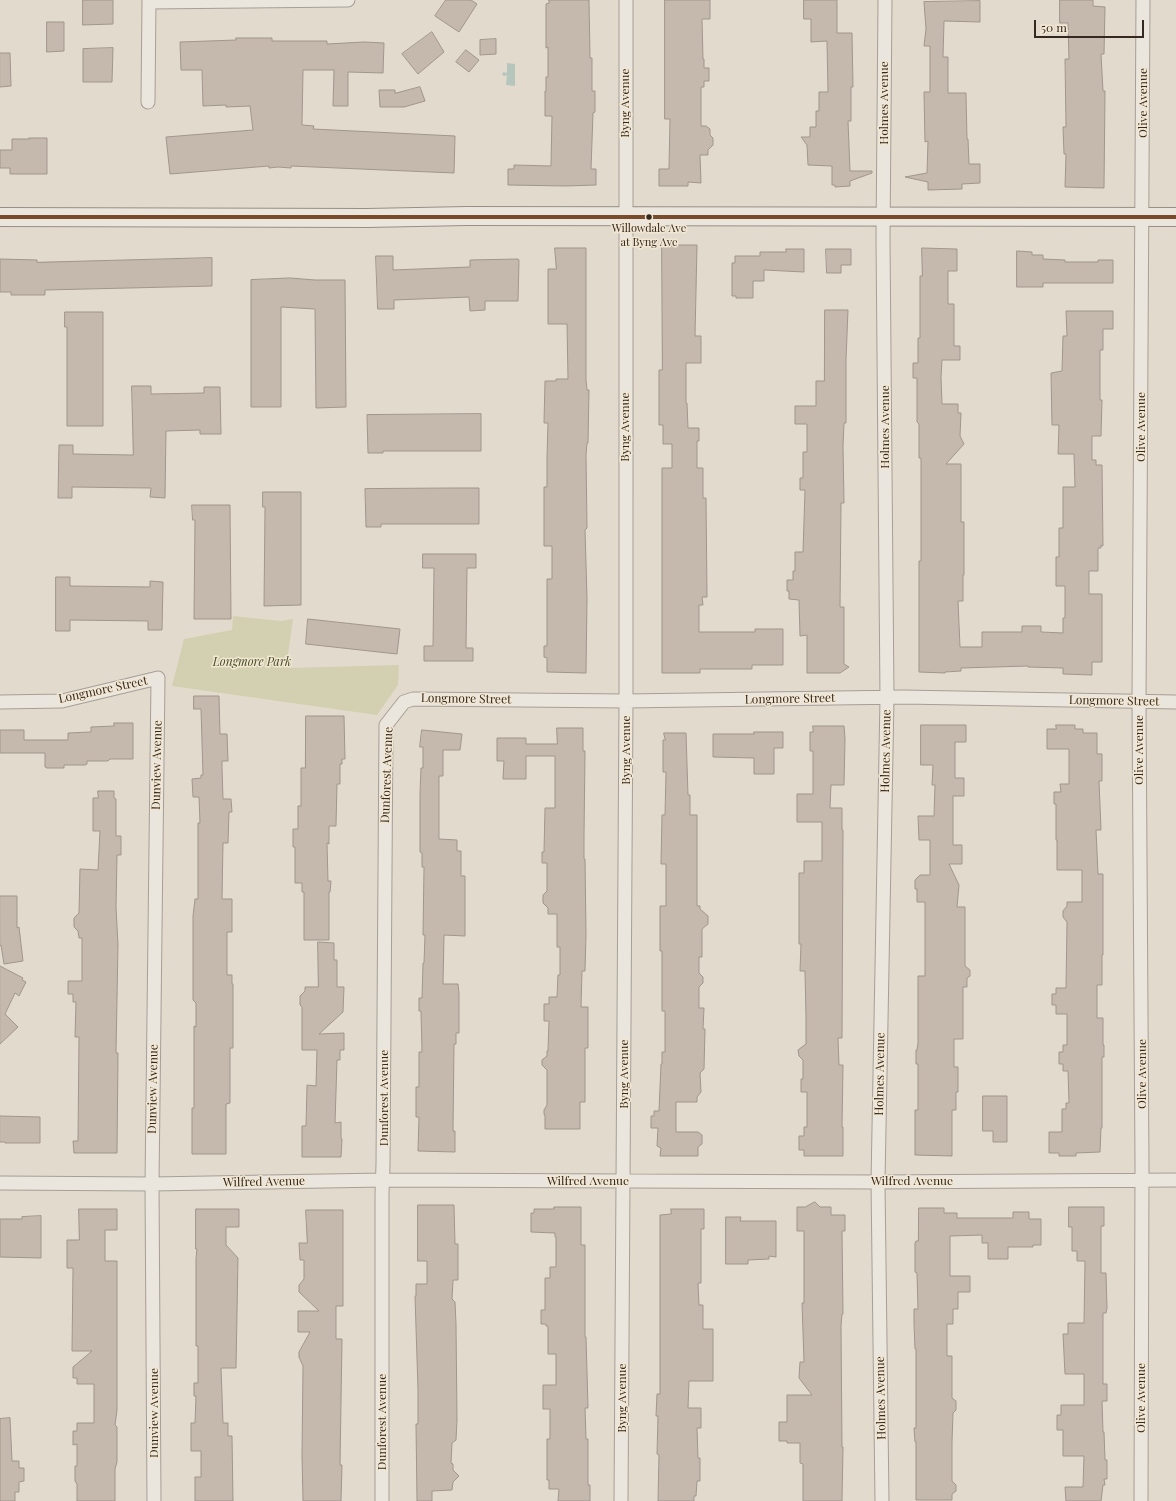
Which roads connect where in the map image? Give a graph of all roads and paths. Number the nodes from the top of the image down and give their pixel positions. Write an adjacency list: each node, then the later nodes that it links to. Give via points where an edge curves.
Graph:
1 (348, 0): 5 (street)
2 (626, 0): 7 (street, Byng Avenue)
3 (885, 0): 9 (street, Holmes Avenue)
4 (1143, 0): 10 (street, Olive Avenue)
5 (149, 1): 6 (street)
6 (148, 102)
7 (625, 216): 8 (street); 9 (street); 14 (street, Byng Avenue)
8 (0, 217)
9 (883, 217): 10 (street); 13 (street, Holmes Avenue)
10 (1142, 217): 11 (street); 17 (street, Olive Avenue)
11 (1176, 217)
12 (158, 678): 15 (street, Longmore Street, via 62,701); 25 (street, Dunview Avenue)
13 (887, 698): 14 (street, Longmore Street); 17 (street, Longmore Street); 23 (street, Holmes Avenue)
14 (626, 701): 16 (street, Longmore Street, via 413,698); 22 (street, Byng Avenue)
15 (0, 702)
16 (404, 702): 20 (street, Dunforest Avenue, via 386,724)
17 (1139, 702): 18 (street, Longmore Street); 19 (street, Olive Avenue)
18 (1176, 702)
19 (1142, 1179): 21 (street, Wilfred Avenue); 23 (street, Wilfred Avenue); 30 (street, Olive Avenue)
20 (382, 1180): 22 (street, Wilfred Avenue); 25 (street, Wilfred Avenue); 27 (street, Dunforest Avenue)
21 (1176, 1180)
22 (624, 1181): 23 (street, Wilfred Avenue); 28 (street, Byng Avenue)
23 (878, 1182): 29 (street, Holmes Avenue)
24 (0, 1183): 25 (street, Wilfred Avenue)
25 (152, 1184): 26 (street, Dunview Avenue)
26 (154, 1501)
27 (382, 1501)
28 (621, 1501)
29 (882, 1501)
30 (1141, 1501)

